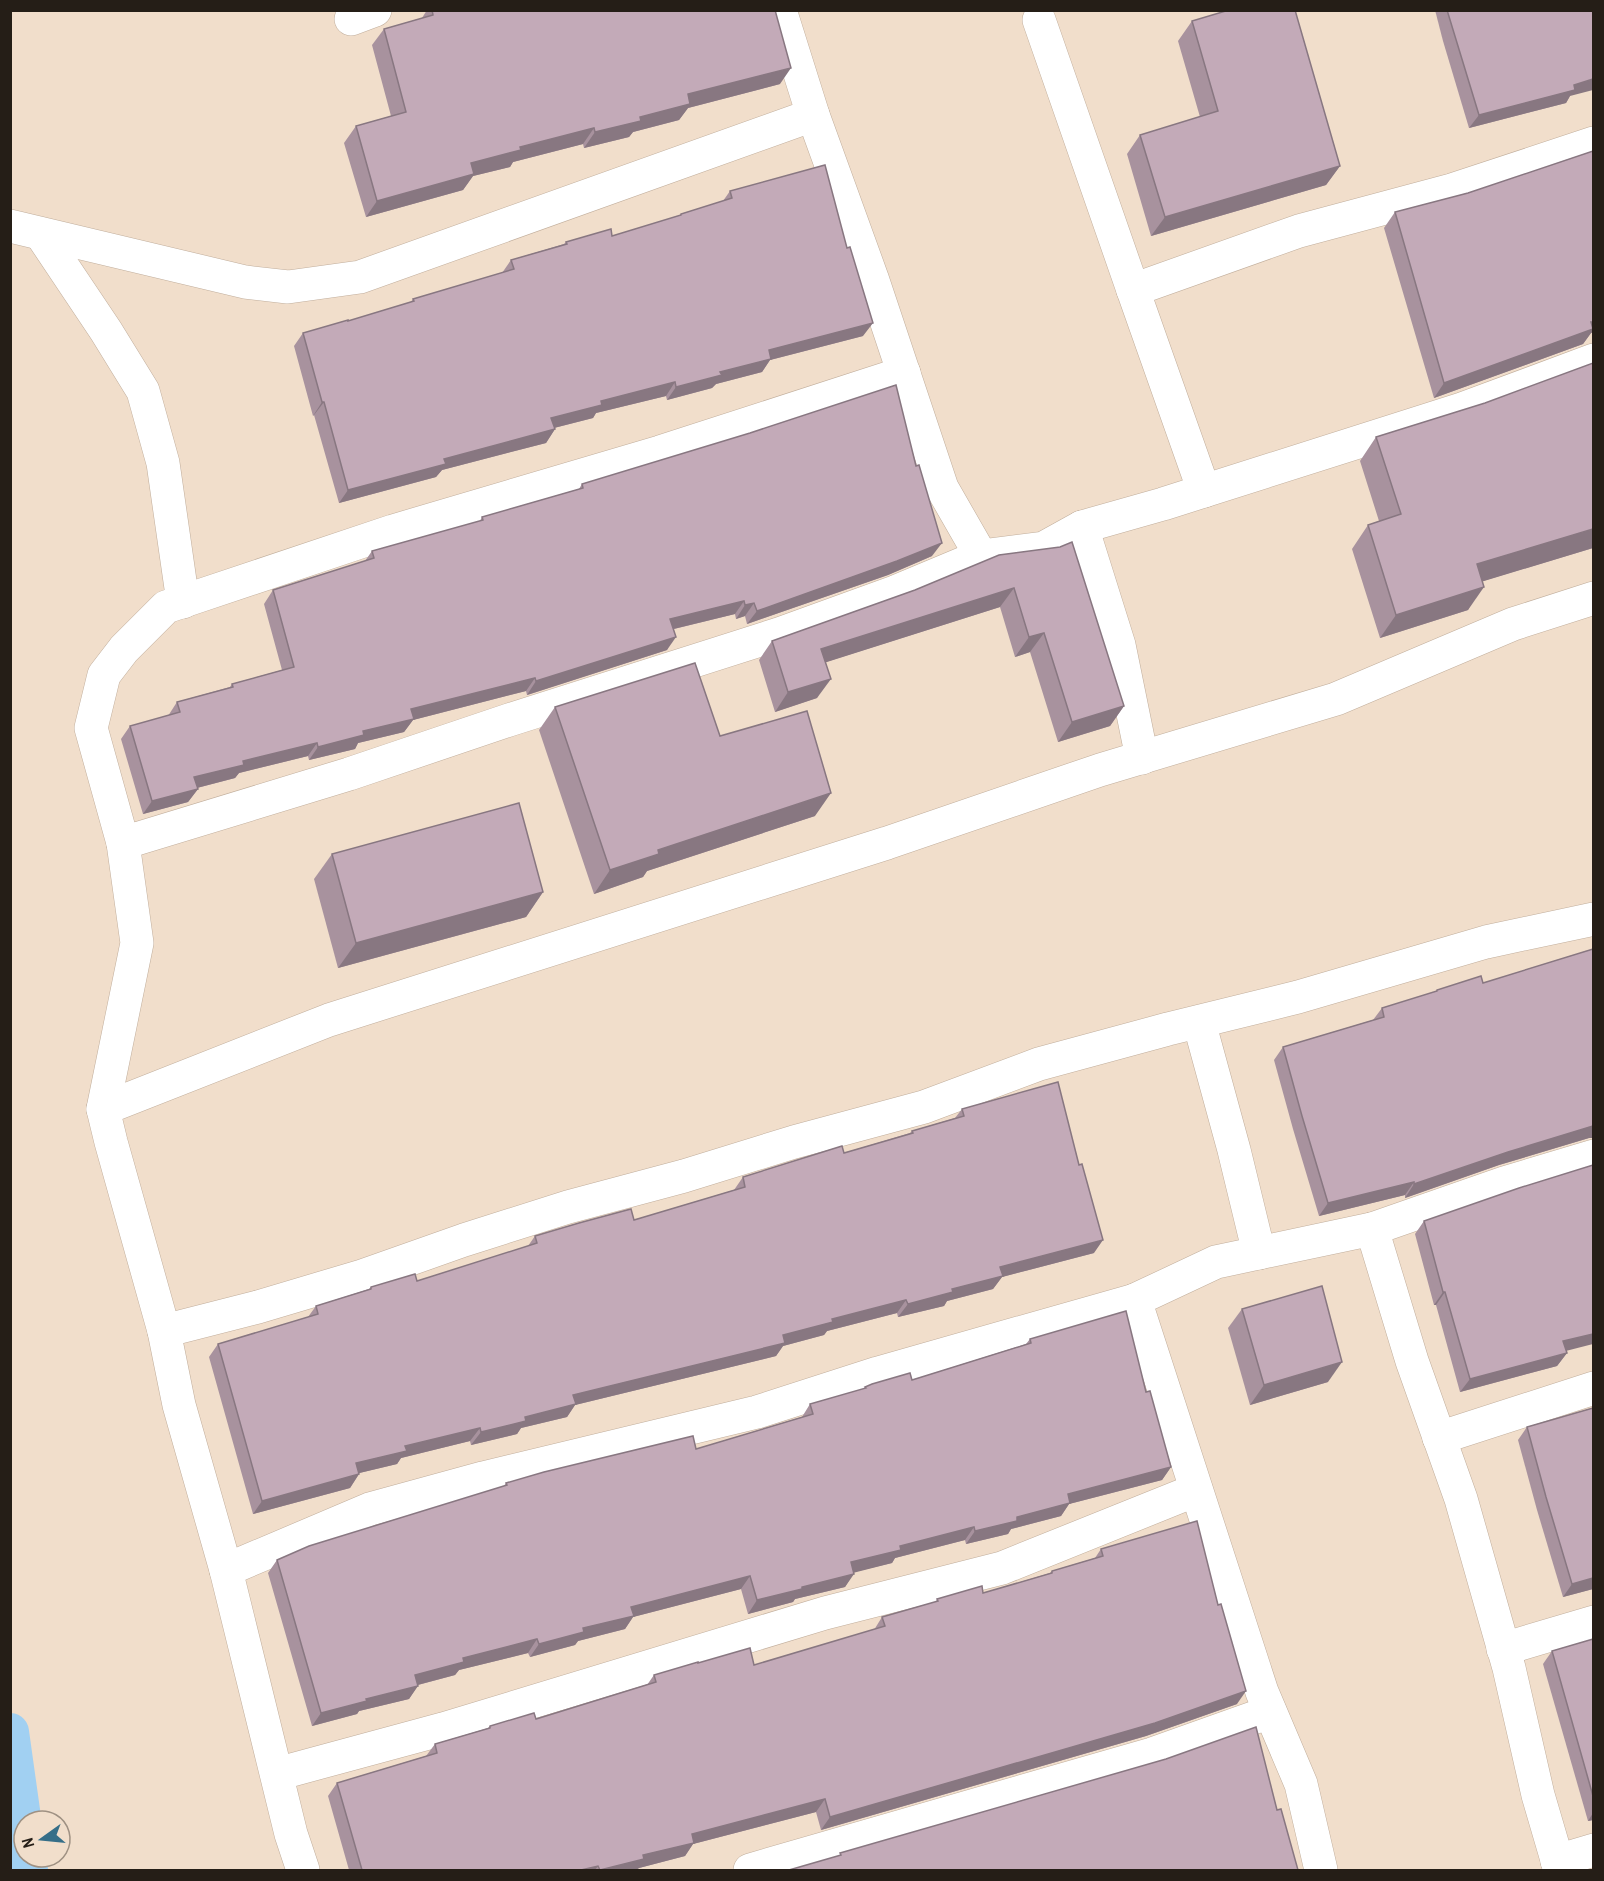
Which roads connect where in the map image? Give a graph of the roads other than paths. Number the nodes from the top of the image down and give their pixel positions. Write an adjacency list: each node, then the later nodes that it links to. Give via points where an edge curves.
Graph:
1 (780, 10): 3 (street)
2 (1046, 14): 6 (street)
3 (813, 115): 5 (street, via 360,277 288,287 245,282); 8 (street)
4 (1593, 143): 6 (street, via 1452,190 1299,231)
5 (26, 230): 13 (street, via 106,331 143,391 163,463)
6 (1133, 290): 9 (street)
7 (1593, 360): 9 (street, via 1462,409)
8 (904, 373): 11 (street, via 942,488); 13 (street, via 660,452 393,531)
9 (1204, 491): 10 (street)
10 (1082, 527): 11 (street, via 1044,548); 14 (street, via 1119,645)
11 (981, 556): 15 (street, via 779,634)
12 (1593, 598): 14 (street, via 1513,624 1336,699)
13 (183, 602): 15 (street, via 166,608 104,675 91,728)
14 (1142, 758): 18 (street, via 329,1020)
15 (123, 843): 18 (street, via 137,943)
16 (1593, 919): 17 (street, via 1486,942)
17 (1199, 1022): 21 (street); 23 (street, via 1038,1064 924,1107 568,1207 362,1276)
18 (104, 1109): 23 (street)
19 (1593, 1156): 20 (street)
20 (1372, 1230): 21 (street); 25 (street)
21 (1259, 1253): 22 (street, via 1216,1262)
22 (1136, 1300): 26 (street); 27 (street, via 878,1372 757,1412 369,1509)
23 (164, 1331): 27 (street, via 179,1405)
24 (1593, 1388): 25 (street)
25 (1439, 1438): 29 (street, via 1461,1498)
26 (1196, 1490): 30 (street); 31 (street, via 1002,1568 825,1612 443,1729)
27 (226, 1570): 31 (street)
28 (1593, 1622): 29 (street)
29 (1503, 1649): 33 (street)
30 (1270, 1712): 35 (street, via 1152,1754); 36 (street, via 1301,1784)
31 (277, 1774): 34 (street)
32 (1593, 1850): 33 (street)
33 (1558, 1866)
34 (303, 1870)
35 (750, 1870)
36 (1321, 1870)

